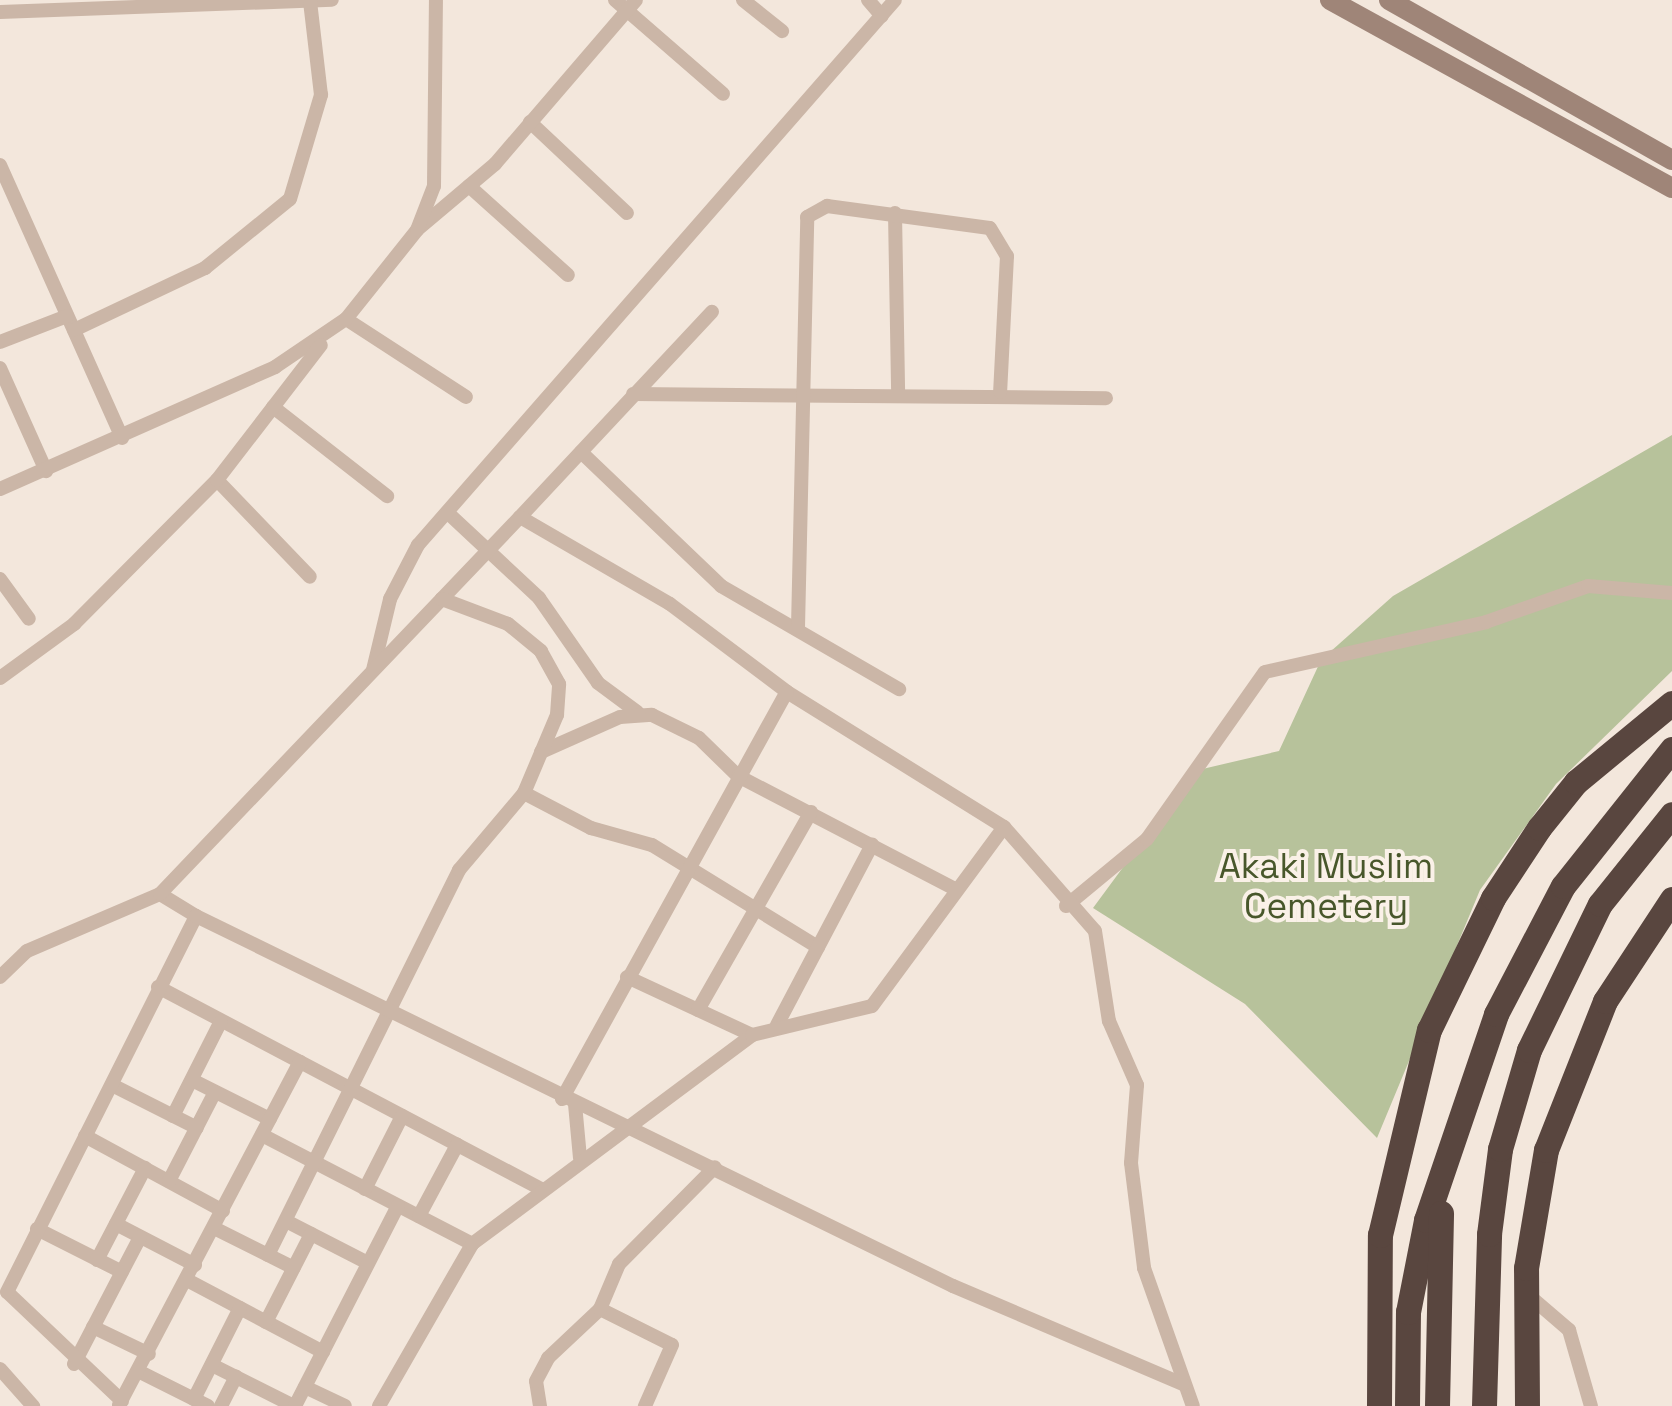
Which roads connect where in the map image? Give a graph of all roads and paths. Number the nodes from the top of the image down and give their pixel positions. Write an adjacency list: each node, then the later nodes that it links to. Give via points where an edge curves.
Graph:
1 (332, 0): 8 (street)
2 (436, 0): 21 (street, via 440,139)
3 (743, 0): 12 (street)
4 (868, 0): 11 (street)
5 (895, 0): 11 (street)
6 (1330, 0): 18 (street)
7 (1390, 0): 15 (street)
8 (310, 2): 10 (street); 26 (street, via 320,95 290,198 205,268)
9 (626, 3): 13 (street); 14 (street)
10 (0, 12)
11 (882, 16): 43 (street)
12 (782, 32)
13 (722, 94)
14 (530, 122): 17 (street); 20 (street)
15 (1672, 160)
16 (0, 165): 24 (street)
17 (469, 186): 21 (street); 22 (street)
18 (1672, 188)
19 (895, 212): 30 (street, via 827,206 806,217); 31 (street); 32 (street, via 979,221 1000,238)
20 (627, 213)
21 (417, 230): 25 (street)
22 (568, 275)
23 (712, 312): 33 (street)
24 (67, 316): 26 (street); 28 (street)
25 (346, 320): 27 (street); 34 (street)
26 (74, 330): 37 (street)
27 (328, 337): 36 (street); 37 (street)
28 (0, 342)
29 (0, 368): 39 (street)
30 (808, 389): 31 (street); 33 (street); 51 (street)
31 (898, 390): 32 (street)
32 (1000, 392): 35 (street)
33 (633, 394): 38 (street)
34 (466, 398)
35 (1106, 398)
36 (274, 407): 40 (street); 42 (street)
37 (122, 438): 39 (street)
38 (580, 452): 44 (street); 51 (street, via 709,577)
39 (46, 471): 41 (street)
40 (217, 480): 46 (street); 53 (street, via 74,624)
41 (0, 489)
42 (386, 496)
43 (449, 514): 45 (street); 52 (street, via 400,575)
44 (520, 517): 45 (street); 55 (street, via 670,604)
45 (484, 555): 49 (street); 57 (street, via 539,598 591,675)
46 (310, 576)
47 (0, 580): 50 (street)
48 (1672, 593): 70 (street, via 1588,586 1486,622 1265,672 1147,839)
49 (442, 599): 52 (street); 59 (street, via 508,624 541,652 560,698)
50 (29, 619)
51 (798, 627): 54 (street)
52 (373, 671): 68 (street)
53 (0, 678)
54 (899, 688)
55 (787, 692): 60 (street); 64 (street)
56 (1672, 703): 146 (highway, via 1576,782 1539,828 1485,912 1430,1030 1380,1235)
57 (637, 712): 59 (street); 60 (street, via 699,738)
58 (1672, 749): 88 (highway, via 1614,813 1534,936)
59 (541, 752): 61 (street)
60 (738, 776): 62 (street); 66 (street)
61 (524, 793): 66 (street, via 591,828 652,845); 78 (street, via 458,870)
62 (810, 812): 65 (street); 71 (street)
63 (1672, 814): 124 (highway, via 1600,904 1529,1050 1500,1149)
64 (1004, 827): 67 (street); 70 (street)
65 (872, 845): 67 (street); 73 (street)
66 (688, 874): 71 (street); 75 (street)
67 (955, 888): 80 (street, via 872,1006)
68 (160, 894): 72 (street); 74 (street, via 27,950)
69 (1672, 899): 121 (highway, via 1605,1001 1558,1111 1534,1206)
70 (1066, 906): 134 (street, via 1094,932 1108,1020 1137,1085 1136,1221)
71 (754, 911): 73 (street); 77 (street)
72 (196, 916): 76 (street); 78 (street)
73 (818, 947): 80 (street)
74 (0, 977)
75 (627, 977): 77 (street); 87 (street)
76 (158, 987): 79 (street); 84 (street)
77 (698, 1010): 81 (street)
78 (390, 1018): 85 (street); 87 (street)
79 (222, 1021): 82 (street); 83 (street)
80 (777, 1025): 81 (street)
81 (752, 1036): 93 (street)
82 (300, 1062): 85 (street); 91 (street)
83 (192, 1080): 86 (street); 89 (street)
84 (112, 1086): 89 (street); 95 (street)
85 (354, 1090): 90 (street); 98 (street)
86 (215, 1092): 91 (street); 92 (street)
87 (569, 1101): 93 (street); 97 (street)
88 (1460, 1115): 147 (highway, via 1408,1312); 148 (highway, via 1440,1218)
89 (173, 1116): 92 (street)
90 (402, 1116): 96 (street); 102 (street)
91 (270, 1119): 94 (street)
92 (197, 1128): 101 (street)
93 (634, 1128): 97 (street); 99 (street)
94 (262, 1135): 98 (street); 105 (street)
95 (85, 1136): 100 (street); 110 (street)
96 (457, 1144): 103 (street); 106 (street)
97 (580, 1158): 103 (street)
98 (316, 1163): 102 (street); 107 (street)
99 (715, 1167): 123 (street, via 619,1264); 134 (street, via 1115,1361)
100 (145, 1168): 101 (street); 108 (street)
101 (170, 1181): 105 (street)
102 (365, 1188): 104 (street)
103 (543, 1190): 113 (street)
104 (398, 1206): 106 (street); 116 (street)
105 (223, 1211): 109 (street)
106 (419, 1216): 113 (street)
107 (286, 1221): 111 (street); 114 (street)
108 (116, 1224): 112 (street); 115 (street)
109 (214, 1228): 114 (street); 117 (street)
110 (37, 1229): 115 (street); 129 (street, via 9,1301)
111 (312, 1234): 116 (street); 118 (street)
112 (140, 1236): 117 (street); 119 (street)
113 (472, 1244): 142 (street)
114 (268, 1255): 118 (street)
115 (97, 1260): 119 (street)
116 (368, 1263): 127 (street)
117 (195, 1264): 120 (street)
118 (294, 1268): 125 (street)
119 (122, 1272): 126 (street)
120 (187, 1280): 122 (street); 128 (street)
121 (1526, 1293): 151 (highway); 152 (street, via 1569,1330)
122 (240, 1308): 125 (street); 130 (street)
123 (600, 1309): 143 (street, via 548,1358 536,1381); 144 (street, via 672,1345)
124 (1485, 1316): 149 (highway); 150 (highway)
125 (266, 1322): 127 (street)
126 (93, 1327): 128 (street); 129 (street)
127 (322, 1352): 135 (street)
128 (149, 1354): 132 (street)
129 (74, 1364): 137 (street)
130 (212, 1365): 133 (street); 136 (street)
131 (0, 1369): 138 (street)
132 (140, 1372): 136 (street); 137 (street)
133 (236, 1377): 139 (street); 140 (street)
134 (1183, 1384): 145 (street)
135 (305, 1386): 140 (street); 141 (street)
136 (201, 1403)
137 (120, 1404)
138 (33, 1406)
139 (221, 1406)
140 (294, 1406)
141 (345, 1406)
142 (379, 1406)
143 (540, 1406)
144 (645, 1406)
145 (1194, 1406)
146 (1379, 1406)
147 (1407, 1406)
148 (1438, 1406)
149 (1484, 1406)
150 (1496, 1406)
151 (1527, 1406)
152 (1591, 1406)

